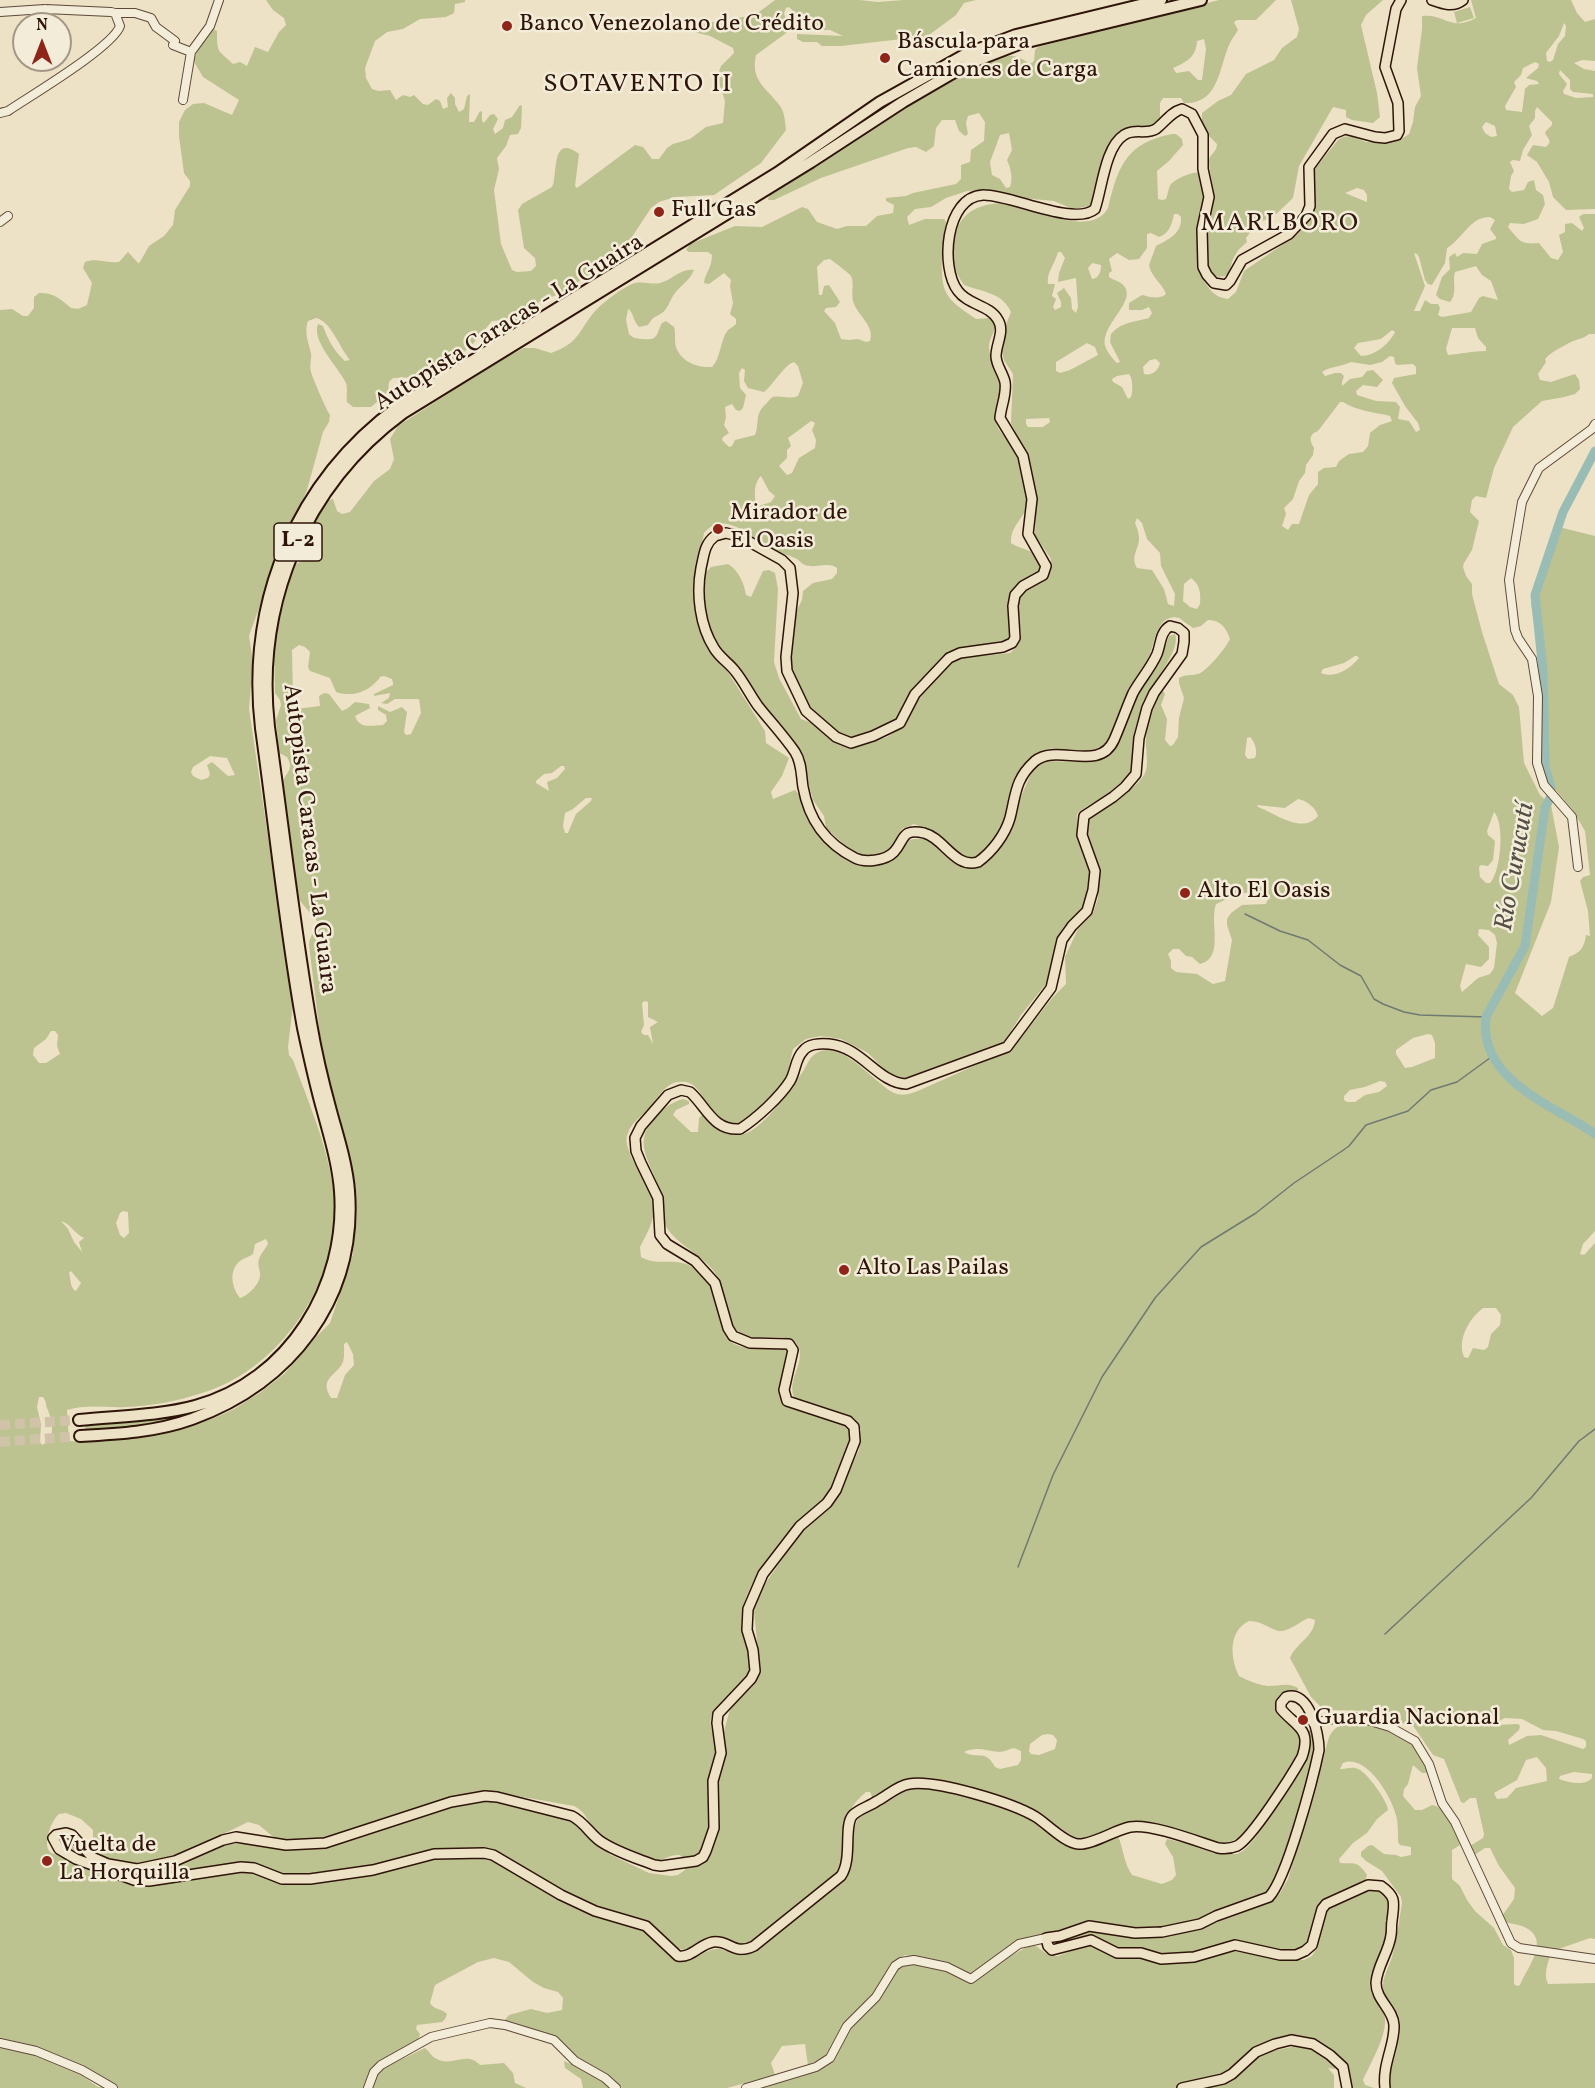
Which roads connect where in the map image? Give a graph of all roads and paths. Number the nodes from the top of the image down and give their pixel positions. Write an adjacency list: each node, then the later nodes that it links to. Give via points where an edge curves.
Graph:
1 (219, 0): 11 (street, via 210,26)
2 (1161, 0): 18 (highway, Autopista Caracas - La Guaira / L-2, via 992,43 893,94 777,173 399,406 368,430 331,470 298,523 277,571 264,618 258,682 300,1006 339,1178 340,1223 333,1266 315,1309 298,1336 275,1361 242,1386 178,1410)
3 (1201, 0): 19 (highway, Autopista Caracas - La Guaira / L-2, via 1019,44 970,63 403,413 374,436 338,475 305,527 285,573 267,654 267,682 269,727 308,1005 347,1177 349,1223 341,1268 305,1341 281,1367 246,1394 173,1424)
4 (1401, 0): 20 (main road, via 1385,61 1398,103 1397,135 1375,137 1345,129 1333,134 1309,167 1310,206 1306,216 1289,234 1242,260 1226,285 1214,283 1203,267 1202,229 1209,198 1203,135 1192,114 1182,109 1154,130 1131,132 1119,139 1109,157 1096,205 1089,213 1041,209 986,195 969,200 956,215 950,232 950,274 963,297 989,310 1000,322 997,362 1005,384 1000,418 1023,456 1032,499 1028,534 1046,566 1043,575 1015,595 1012,643 953,655 915,694 900,723 848,742 836,737 806,711 787,671 793,593 788,565 732,534 715,536 706,547 699,594 711,643 798,758 805,797 818,829 851,856 862,860 886,857 895,851 902,837 918,832 934,837 963,862 978,862 1004,833 1015,790 1026,771 1047,754 1090,756 1107,749 1156,656 1164,631 1170,627 1181,629 1185,642 1179,660 1147,708 1136,774 1113,797 1084,816 1083,841 1095,871 1087,911 1062,940 1051,988 1007,1047 906,1084 889,1080 850,1051 828,1043 813,1045 801,1053 784,1089 740,1129 714,1121 694,1095 681,1090 668,1095 637,1133 636,1151 658,1198 662,1239 695,1261 715,1283 733,1336 750,1343 792,1346 784,1390 787,1401 848,1421 855,1436 834,1494 800,1526 763,1574 750,1602 746,1623 755,1671 718,1714 721,1753 713,1781 714,1828 703,1857 661,1866 606,1845 572,1816 490,1796 451,1802 325,1843 286,1845 230,1838 175,1861 143,1868 123,1868 92,1857 66,1833 53,1838 59,1849 76,1859 141,1881 241,1867 282,1879 320,1878 373,1870 434,1854 484,1853 595,1911 646,1926 675,1954 682,1956 713,1942 740,1951 754,1946 841,1876 848,1859 849,1827 854,1814 909,1784 948,1786 1022,1810 1075,1844 1144,1825 1228,1849 1252,1832 1304,1751 1302,1729 1281,1709 1281,1703 1291,1695 1302,1699)
5 (1432, 0): 6 (main road, via 1449,5)
6 (1463, 0)
7 (45, 9): 8 (street); 9 (street); 10 (street)
8 (0, 12)
9 (46, 12)
10 (115, 13): 11 (street, via 151,18 156,27 175,41 172,45); 13 (street, via 119,31 109,40)
11 (191, 52): 12 (street)
12 (183, 100)
13 (0, 113)
14 (8, 216): 15 (street)
15 (0, 222)
16 (1595, 424): 17 (street, via 1539,468 1522,502 1509,580 1515,630 1532,659 1539,696 1537,763 1544,785 1572,817)
17 (1578, 867)
18 (79, 1420)
19 (80, 1436)
20 (1313, 1723): 21 (main road, via 1318,1755 1286,1861 1269,1897 1200,1924 1162,1932 1135,1933 1089,1926); 22 (street, via 1357,1717 1390,1727 1415,1741 1514,1946)
21 (1046, 1938): 27 (street, via 1020,1944 971,1979 947,1967 914,1960 901,1962 876,1998 847,2026 825,2062); 30 (main road, via 1052,1950 1091,1940 1117,1953 1140,1953 1161,1959 1194,1957 1235,1945 1280,1955 1296,1954 1312,1945 1326,1904 1377,1884 1389,1892 1395,1906 1391,1938 1377,1978 1377,1991 1394,2028 1384,2073)
22 (1595, 1959)
23 (0, 2043): 24 (street, via 36,2050)
24 (113, 2088)
25 (368, 2088): 26 (street, via 381,2065 431,2037 490,2023 554,2040 575,2061)
26 (616, 2088)
27 (747, 2088)
28 (1182, 2088): 29 (main road, via 1223,2079 1256,2052 1291,2040 1313,2044 1330,2055 1342,2067)
29 (1347, 2088)
30 (1385, 2088)

